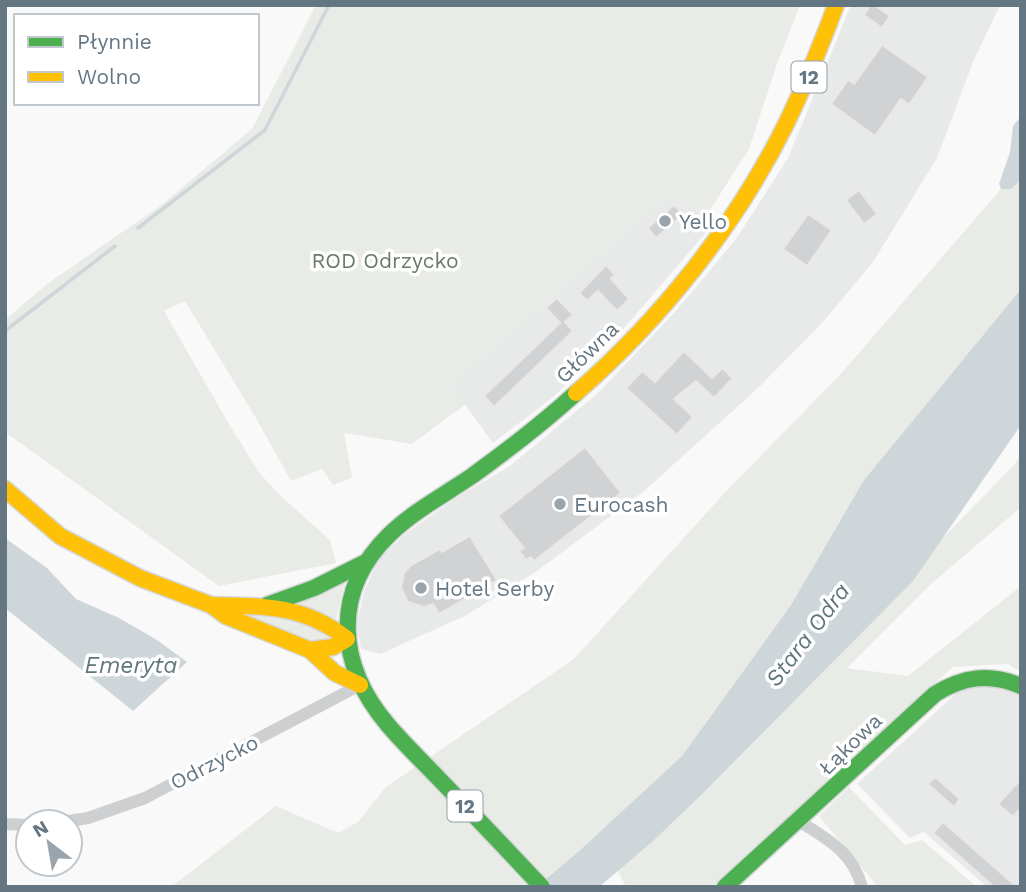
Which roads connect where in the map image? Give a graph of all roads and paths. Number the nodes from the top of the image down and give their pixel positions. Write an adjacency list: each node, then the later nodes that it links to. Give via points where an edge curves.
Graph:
1 (836, 5): 3 (main road, Główna / 12, via 807,82 775,146 694,270 578,391 509,449 399,526)
2 (5, 489): 4 (main road, via 60,536 140,578)
3 (366, 562): 5 (main road); 6 (main road, Główna / 12, via 350,600)
4 (211, 605): 5 (main road); 7 (main road, via 226,616)
5 (265, 606): 6 (main road, via 329,623)
6 (347, 639): 7 (main road, via 333,648); 8 (main road, Główna / 12)
7 (310, 650): 8 (main road, via 335,673)
8 (360, 685): 10 (street, Odrzycko, via 145,798); 12 (main road, 12, via 387,724)
9 (1021, 686): 11 (main road, Łąkowa, via 979,676 945,687)
10 (84, 819)
11 (799, 821): 13 (main road, Łąkowa); 14 (street, via 838,846)
12 (542, 887)
13 (725, 887)
14 (862, 887)

